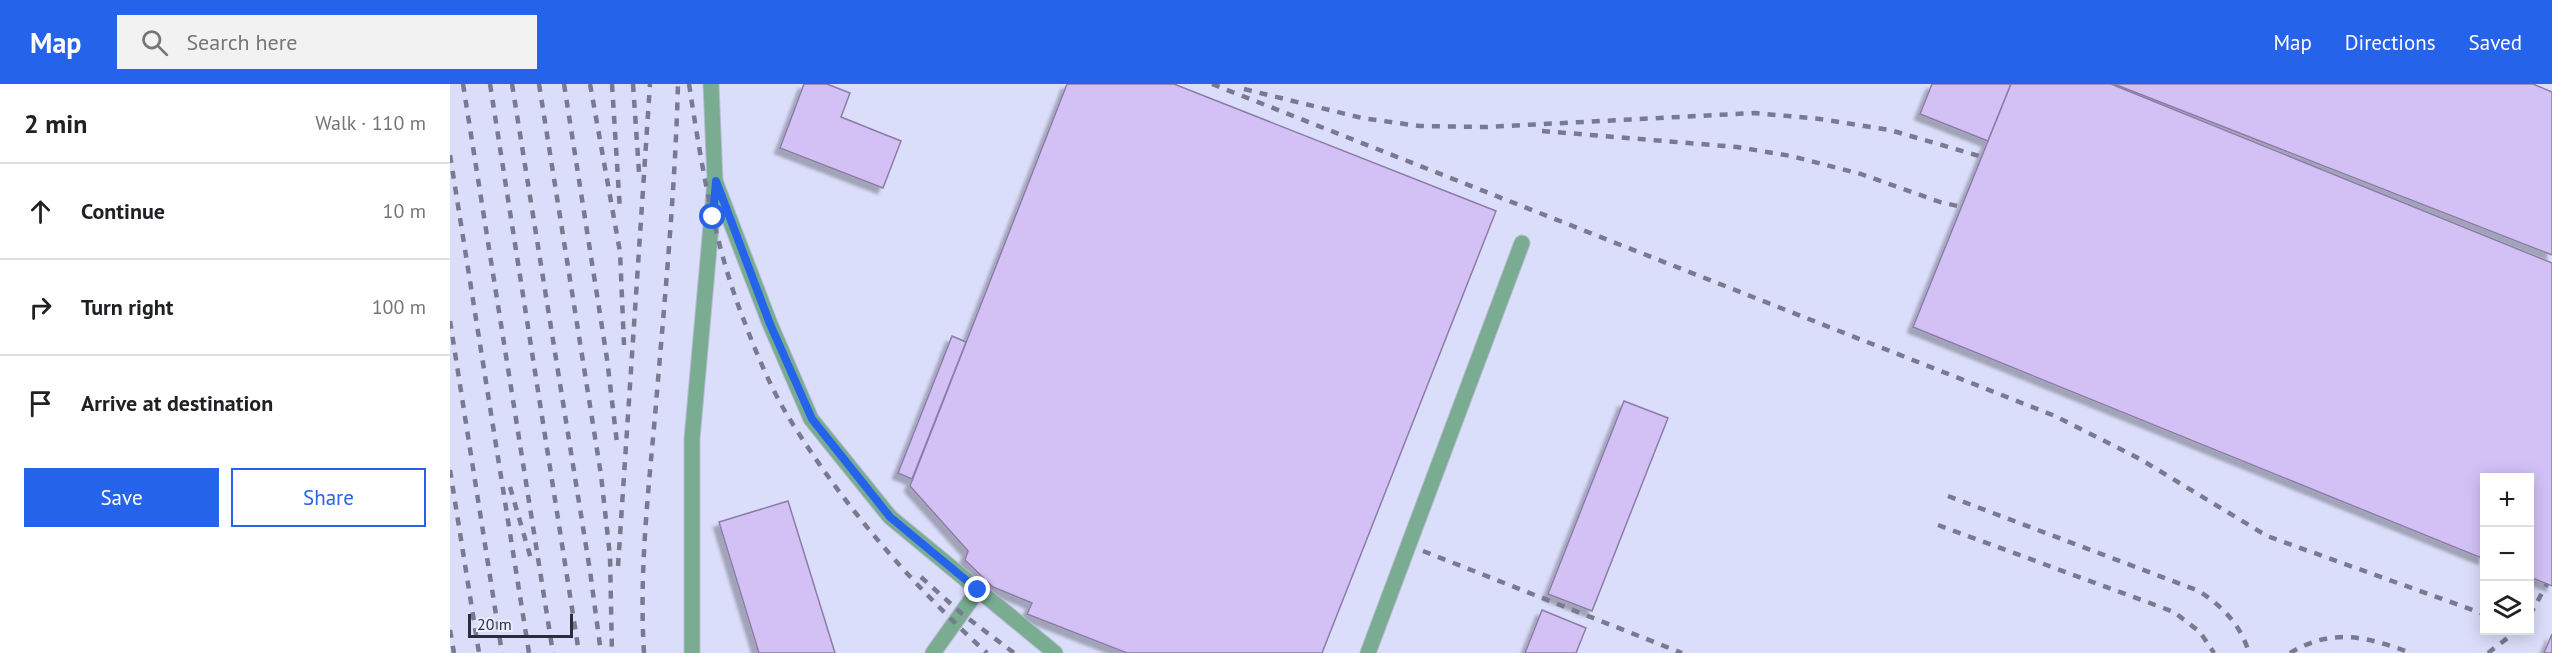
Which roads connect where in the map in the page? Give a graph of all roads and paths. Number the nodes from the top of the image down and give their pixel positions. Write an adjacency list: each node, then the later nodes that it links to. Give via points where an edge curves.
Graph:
1 (711, 84): 2 (lane)
2 (716, 181): 4 (lane, via 770,324 812,419 890,517); 5 (lane, via 693,439)
3 (1522, 243): 8 (lane)
4 (978, 590): 6 (lane); 7 (lane)
5 (692, 653)
6 (933, 653)
7 (1055, 653)
8 (1368, 653)

